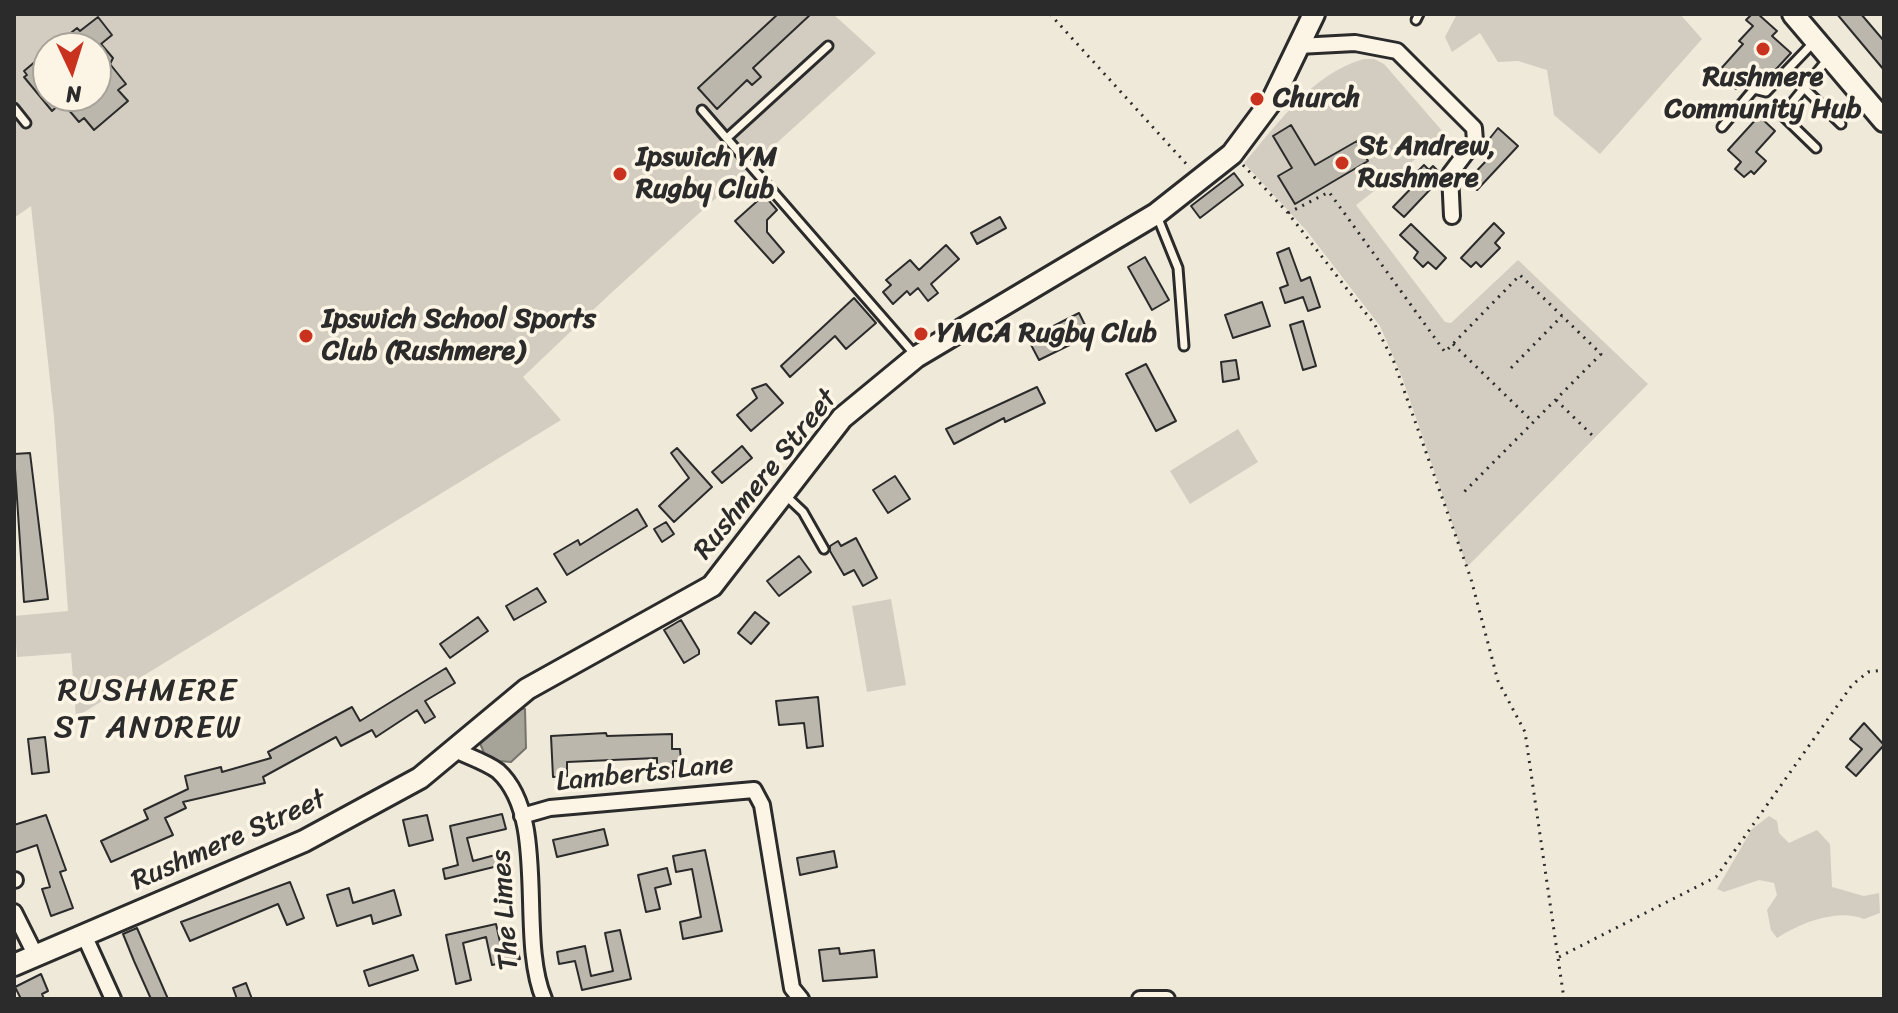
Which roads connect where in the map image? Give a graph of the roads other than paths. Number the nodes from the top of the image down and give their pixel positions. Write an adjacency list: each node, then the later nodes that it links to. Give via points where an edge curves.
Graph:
1 (1314, 14): 5 (street, Rushmere Street)
2 (1793, 14): 3 (street)
3 (1814, 42): 6 (street); 13 (lane, via 1766,92 1754,89)
4 (828, 46): 14 (lane)
5 (1298, 46): 16 (street, Rushmere Street, via 1273,99 1232,154); 17 (street, via 1355,43 1397,51 1474,128 1475,141 1450,174)
6 (1828, 59): 7 (lane); 10 (street)
7 (1804, 88): 12 (lane); 15 (lane, via 1782,115)
8 (702, 110): 14 (lane)
9 (15, 111): 11 (lane)
10 (1884, 121)
11 (26, 123)
12 (1841, 124)
13 (1722, 127)
14 (727, 138): 19 (lane)
15 (1816, 148)
16 (1156, 214): 18 (lane, via 1178,268); 19 (street, Rushmere Street)
17 (1452, 216)
18 (1184, 346)
19 (916, 357): 20 (street, Rushmere Street, via 842,418)
20 (784, 494): 21 (lane, via 803,512); 22 (street, Rushmere Street, via 712,586 527,689)
21 (824, 549)
22 (453, 749): 23 (street, Lamberts Lane, via 495,769 509,784); 25 (street, Rushmere Street, via 420,778 304,841)
23 (522, 816): 29 (street, The Limes, via 529,848 534,966); 30 (street, Lamberts Lane, via 566,807 754,790 762,805 792,988)
24 (14, 912): 26 (street)
25 (84, 935): 26 (street, Rushmere Street); 28 (street)
26 (35, 954): 27 (street, Rushmere Street)
27 (14, 965)
28 (113, 999)
29 (544, 999)
30 (801, 999)
31 (1140, 999): 32 (street)
32 (1167, 999)

